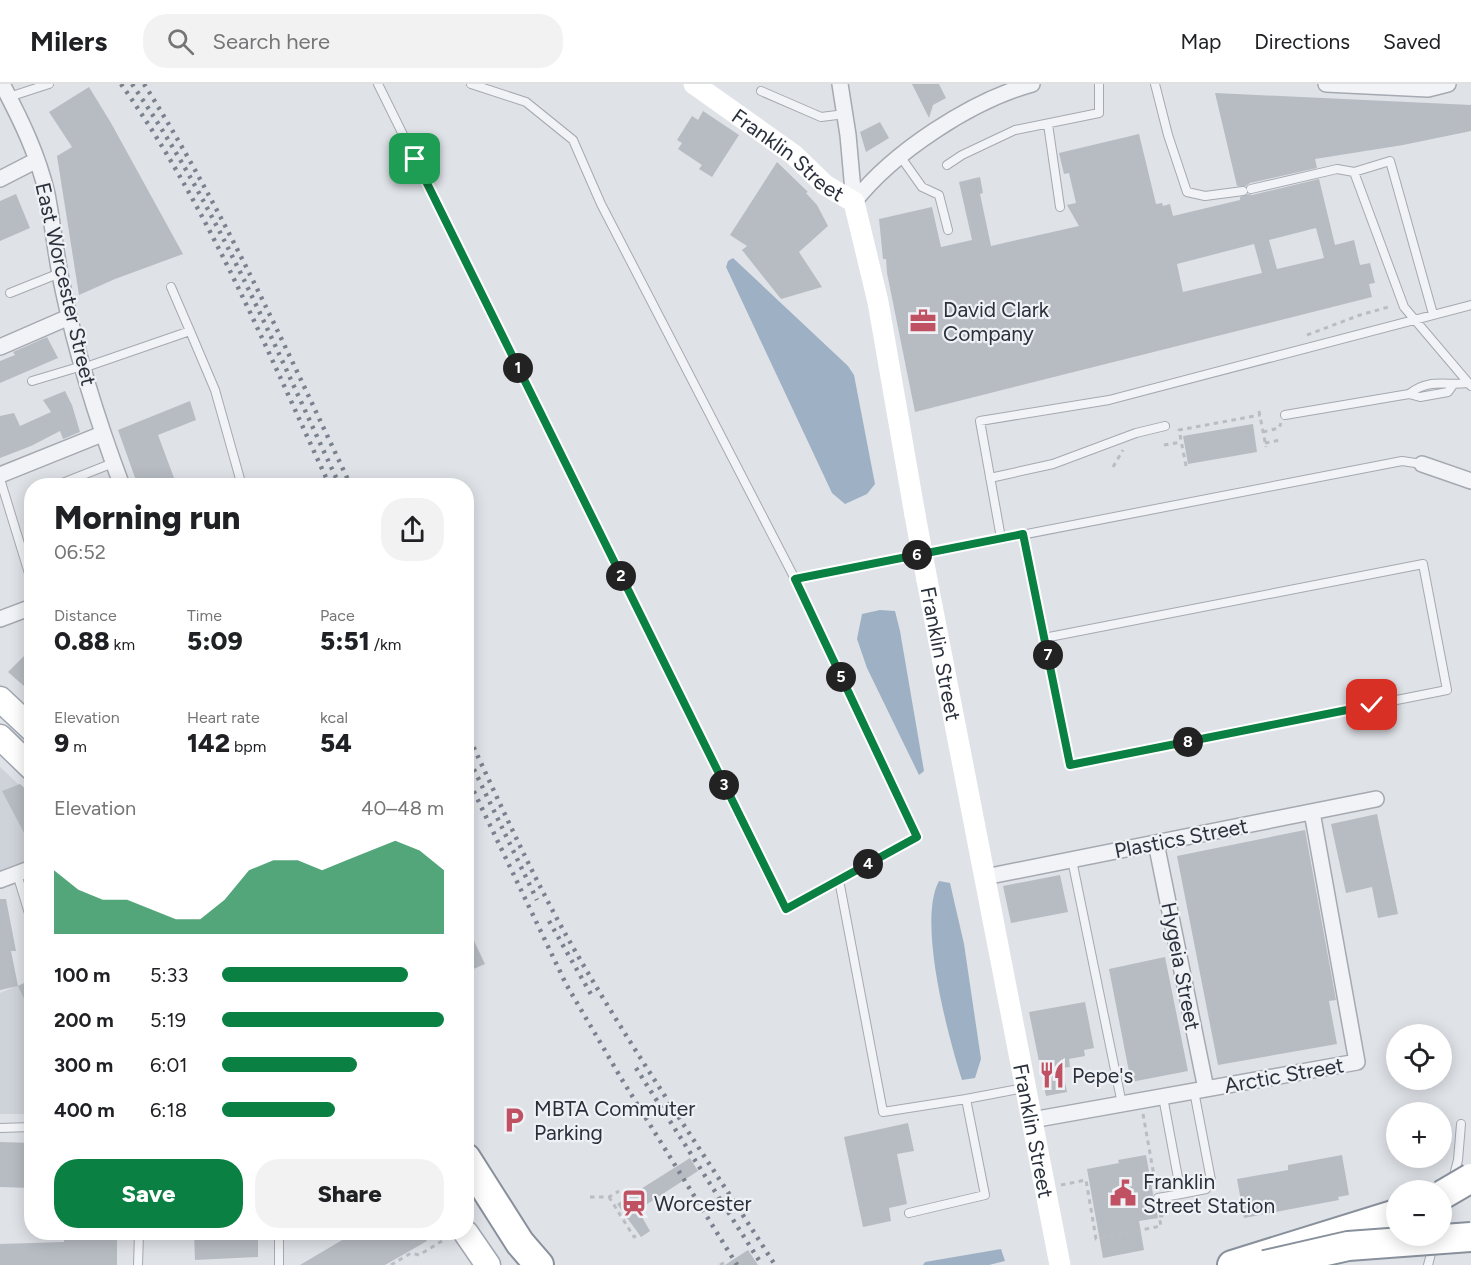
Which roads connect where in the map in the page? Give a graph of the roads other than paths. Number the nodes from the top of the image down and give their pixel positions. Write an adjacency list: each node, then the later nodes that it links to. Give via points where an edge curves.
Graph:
1 (49, 84): 11 (lane)
2 (378, 84): 64 (lane, via 786,909)
3 (471, 84): 49 (lane, via 526,102 573,140 601,204)
4 (694, 84): 20 (main road, Franklin Street, via 794,154 825,185)
5 (840, 84): 13 (street)
6 (1032, 84): 15 (street, via 965,112)
7 (1099, 84): 14 (lane, via 1099,113)
8 (1155, 84): 18 (lane, via 1187,192 1205,196 1337,169)
9 (1326, 84): 10 (street, via 1428,89)
10 (1448, 84)
11 (6, 90): 16 (street, East Worcester Street)
12 (761, 91): 13 (lane, via 821,117)
13 (845, 114): 20 (street)
14 (1048, 124): 17 (lane, via 1015,130); 21 (lane)
15 (900, 156): 20 (street); 22 (lane, via 922,187 939,195)
16 (37, 160): 19 (street); 23 (street, East Worcester Street, via 47,193)
17 (947, 165)
18 (1354, 172): 27 (lane, via 1390,161); 29 (lane, via 1402,304)
19 (0, 179)
20 (854, 202): 62 (main road, Franklin Street, bridge, via 878,302)
21 (1060, 207)
22 (948, 230)
23 (60, 273): 25 (lane); 28 (street, East Worcester Street)
24 (171, 287): 30 (lane)
25 (10, 293)
26 (1471, 305): 27 (lane)
27 (1433, 314): 29 (lane)
28 (69, 317): 31 (street); 32 (street, East Worcester Street)
29 (1412, 319): 34 (lane); 44 (lane, via 1109,400 980,421)
30 (190, 331): 32 (lane); 43 (lane, via 215,390)
31 (0, 347)
32 (82, 367): 33 (lane); 37 (street, East Worcester Street)
33 (32, 381)
34 (1470, 385): 35 (lane, via 1442,382 1418,387 1409,394)
35 (1285, 415)
36 (1165, 426): 44 (lane, via 1053,464)
37 (102, 434): 38 (street, East Worcester Street); 40 (street)
38 (113, 463): 41 (lane); 42 (street, East Worcester Street)
39 (1422, 464): 45 (street); 46 (lane, via 1402,461)
40 (0, 477): 48 (lane)
41 (75, 478)
42 (119, 478)
43 (240, 478)
44 (990, 478): 47 (lane)
45 (1471, 482)
46 (1023, 534): 47 (lane); 52 (lane)
47 (1001, 538): 49 (lane)
48 (24, 556)
49 (795, 579): 64 (lane, via 917,837)
50 (24, 610): 51 (street)
51 (0, 619)
52 (1044, 638): 52 (lane, via 1423,564 1447,690 1070,765)
53 (0, 699): 54 (main road)
54 (24, 722)
55 (0, 737): 56 (main road)
56 (24, 760)
57 (1376, 799): 58 (street, Plastics Street)
58 (1312, 812): 59 (street, Plastics Street); 66 (street, Arctic Street, via 1357,1062)
59 (1156, 843): 60 (street, Plastics Street); 66 (street, Hygeia Street)
60 (1071, 860): 62 (street, Plastics Street); 69 (lane)
61 (24, 871): 63 (street)
62 (985, 877): 65 (main road, Franklin Street)
63 (0, 880)
64 (838, 880): 68 (lane, via 883,1112)
65 (1025, 1088): 68 (lane); 70 (main road, Franklin Street)
66 (1200, 1090): 67 (street, Arctic Street); 77 (lane, via 1211,1180 1206,1189)
67 (1163, 1097): 69 (street, Arctic Street); 77 (lane)
68 (966, 1099): 79 (lane, via 985,1195)
69 (1122, 1104): 70 (street, Arctic Street)
70 (1032, 1120): 89 (main road, Franklin Street)
71 (1461, 1124): 81 (lane)
72 (24, 1127): 73 (lane)
73 (0, 1128)
74 (474, 1171): 88 (highway, via 520,1243)
75 (1471, 1178): 76 (highway, bridge)
76 (1452, 1190)
77 (1181, 1194): 78 (lane)
78 (1158, 1198)
79 (909, 1213)
80 (1386, 1217): 90 (highway)
81 (1454, 1232): 91 (highway, bridge, via 1348,1246); 92 (lane)
82 (139, 1240): 85 (lane)
83 (279, 1240): 86 (lane)
84 (471, 1240): 87 (main road)
85 (138, 1265)
86 (279, 1265)
87 (488, 1265)
88 (539, 1265)
89 (1060, 1265)
90 (1232, 1265)
91 (1265, 1265)
92 (1428, 1265)

